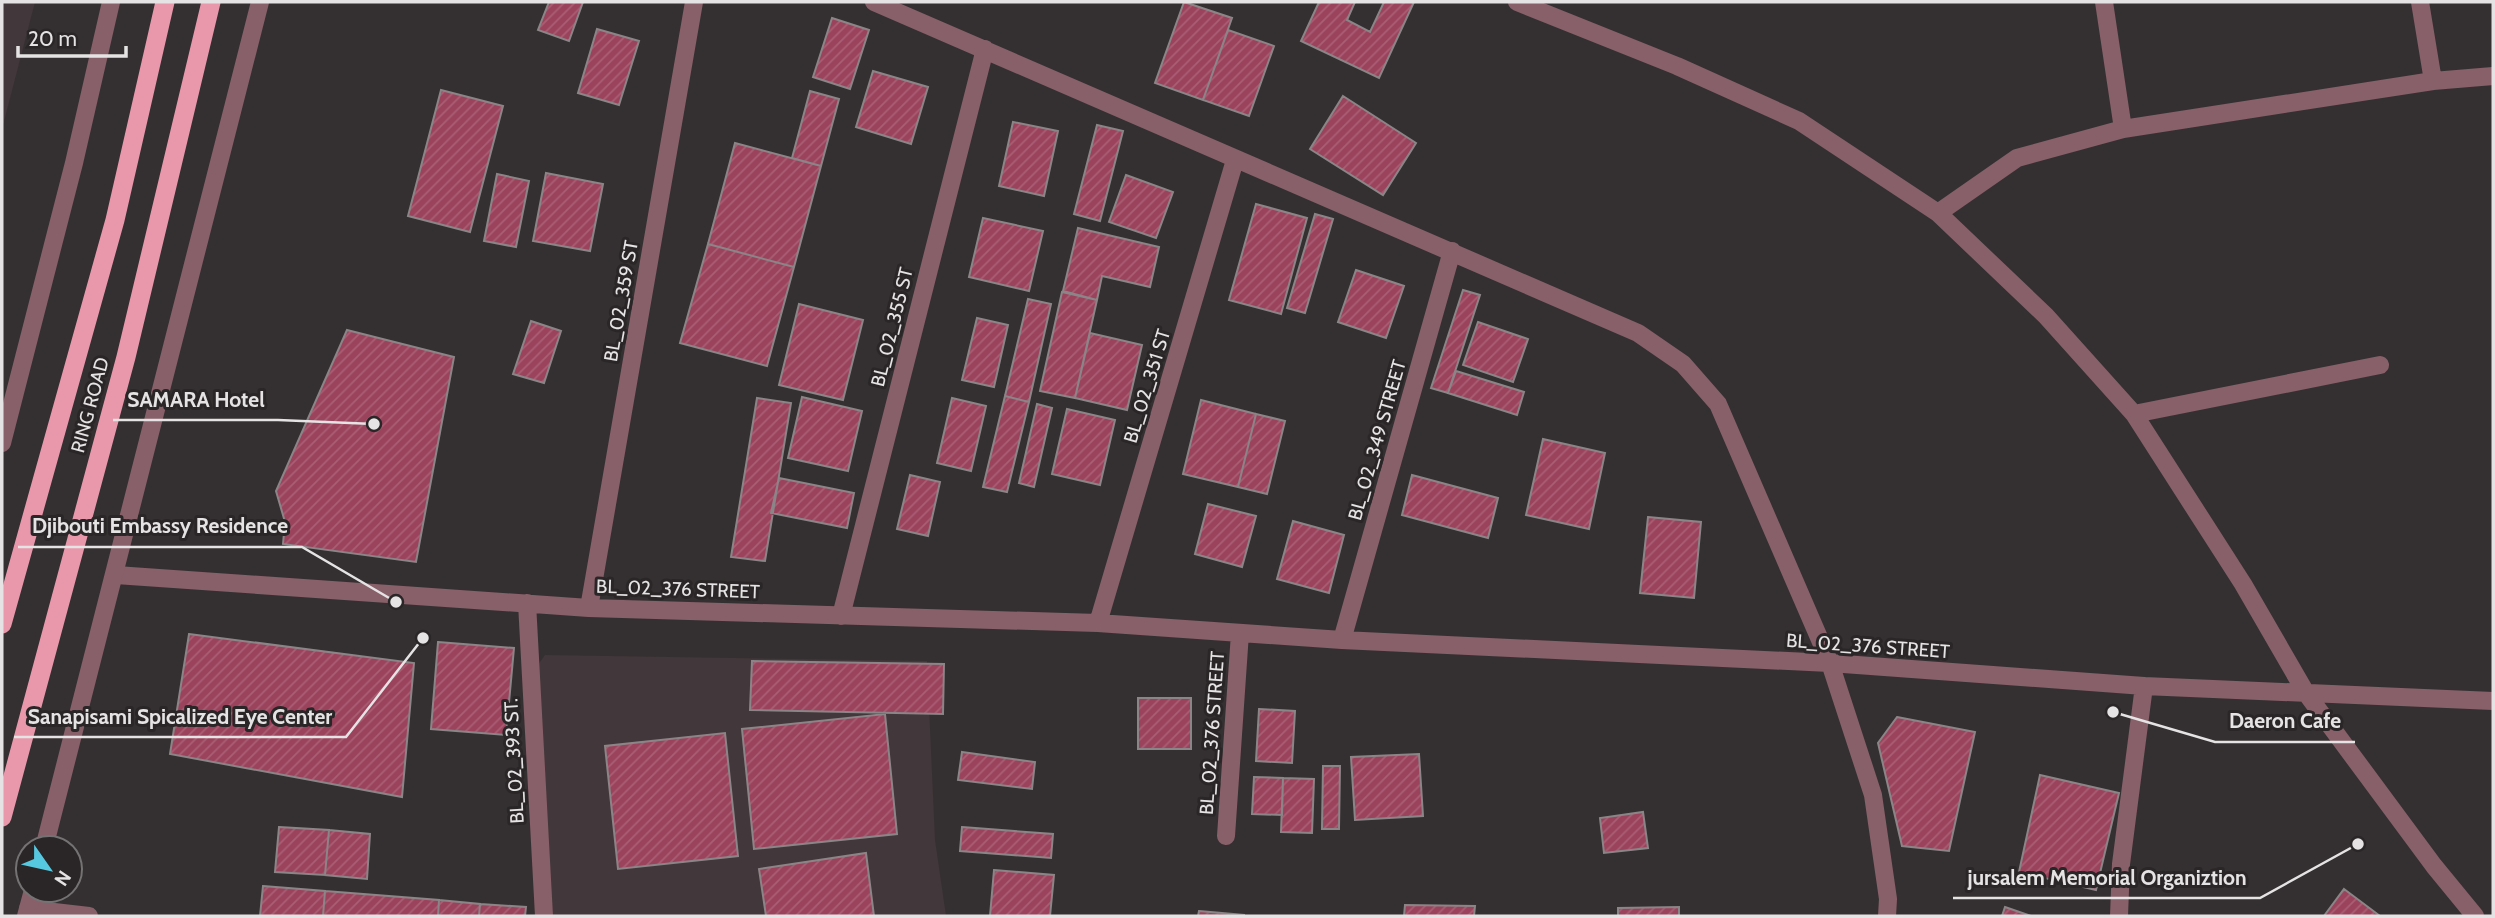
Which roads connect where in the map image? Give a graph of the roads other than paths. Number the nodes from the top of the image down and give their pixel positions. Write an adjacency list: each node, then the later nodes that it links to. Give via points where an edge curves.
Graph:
1 (111, 2): 19 (street)
2 (165, 2): 25 (highway, RING ROAD, via 114,220)
3 (211, 2): 32 (highway, RING ROAD, via 126,356)
4 (260, 2): 20 (street)
5 (694, 2): 22 (street, BL_02_359 ST)
6 (874, 2): 10 (street)
7 (1517, 2): 15 (street, via 1799,121)
8 (2105, 2): 13 (street)
9 (2420, 2): 12 (street)
10 (985, 49): 14 (street); 23 (street, BL_02_355 ST)
11 (2493, 76): 12 (street)
12 (2433, 81): 13 (street)
13 (2123, 130): 15 (street, via 2017,158)
14 (1236, 160): 16 (street); 24 (street, BL_02_351 ST)
15 (1938, 213): 18 (street, via 2046,317)
16 (1452, 251): 27 (street, BL_02_349 STREET); 28 (street, via 1638,333 1683,365 1718,404)
17 (2379, 365): 18 (street)
18 (2134, 414): 30 (street, via 2243,584)
19 (2, 443)
20 (116, 575): 21 (street, BL_02_376 STREET); 33 (street)
21 (527, 603): 22 (street, BL_02_376 STREET); 37 (street, BL_02_393 ST.)
22 (589, 608): 23 (street, BL_02_376 STREET)
23 (841, 616): 24 (street, BL_02_376 STREET)
24 (1098, 623): 26 (street, BL_02_376 STREET)
25 (2, 624)
26 (1240, 633): 27 (street, BL_02_376 STREET); 34 (street, BL_02_376 STREET)
27 (1342, 640): 28 (street, BL_02_376 STREET)
28 (1830, 663): 29 (street, BL_02_376 STREET); 38 (street, via 1873,795)
29 (2144, 686): 30 (street, BL_02_376 STREET); 39 (street, via 2121,864)
30 (2306, 693): 31 (street, BL_02_376 STREET); 40 (street)
31 (2493, 701)
32 (2, 817)
33 (48, 834)
34 (1226, 836)
35 (27, 912): 36 (street)
36 (89, 916)
37 (544, 916)
38 (1887, 916)
39 (2119, 916)
40 (2475, 916)

